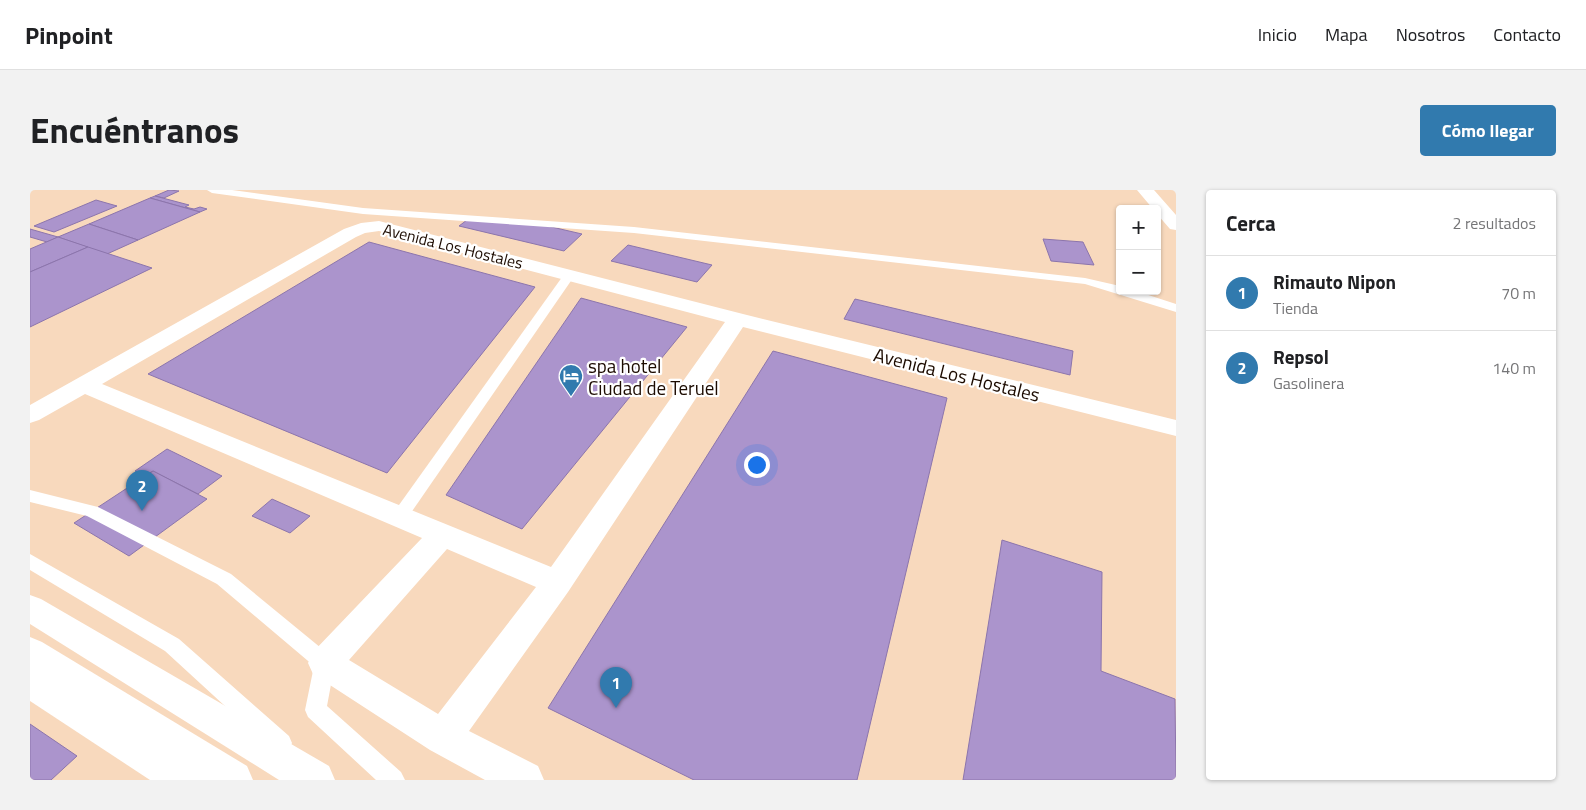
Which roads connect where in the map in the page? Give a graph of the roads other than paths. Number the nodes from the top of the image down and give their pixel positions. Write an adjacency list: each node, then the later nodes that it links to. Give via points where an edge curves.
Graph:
1 (212, 190): 3 (lane)
2 (1145, 190): 4 (street)
3 (373, 220): 5 (street, Avenida Los Hostales, via 391,228); 6 (lane, via 525,221 672,234 1085,281); 10 (street, Avenida Los Hostales)
4 (1176, 225)
5 (569, 275): 9 (street, Avenida Los Hostales); 14 (lane)
6 (1116, 289)
7 (1135, 295): 8 (lane)
8 (1176, 308)
9 (738, 320): 12 (street, Avenida Los Hostales); 17 (street)
10 (83, 384): 11 (street, Avenida Los Hostales); 14 (street)
11 (30, 415)
12 (1176, 428)
13 (30, 496): 20 (lane, via 92,511 224,579)
14 (400, 516): 15 (street)
15 (443, 535): 17 (street); 20 (street)
16 (30, 561): 26 (lane, via 172,645)
17 (556, 582): 22 (street)
18 (30, 608): 25 (street)
19 (30, 652): 24 (street)
20 (325, 663): 22 (street); 27 (lane, via 316,710)
21 (30, 682): 23 (street)
22 (444, 737): 28 (street)
23 (185, 780)
24 (233, 780)
25 (315, 780)
26 (322, 780)
27 (394, 780)
28 (524, 780)

